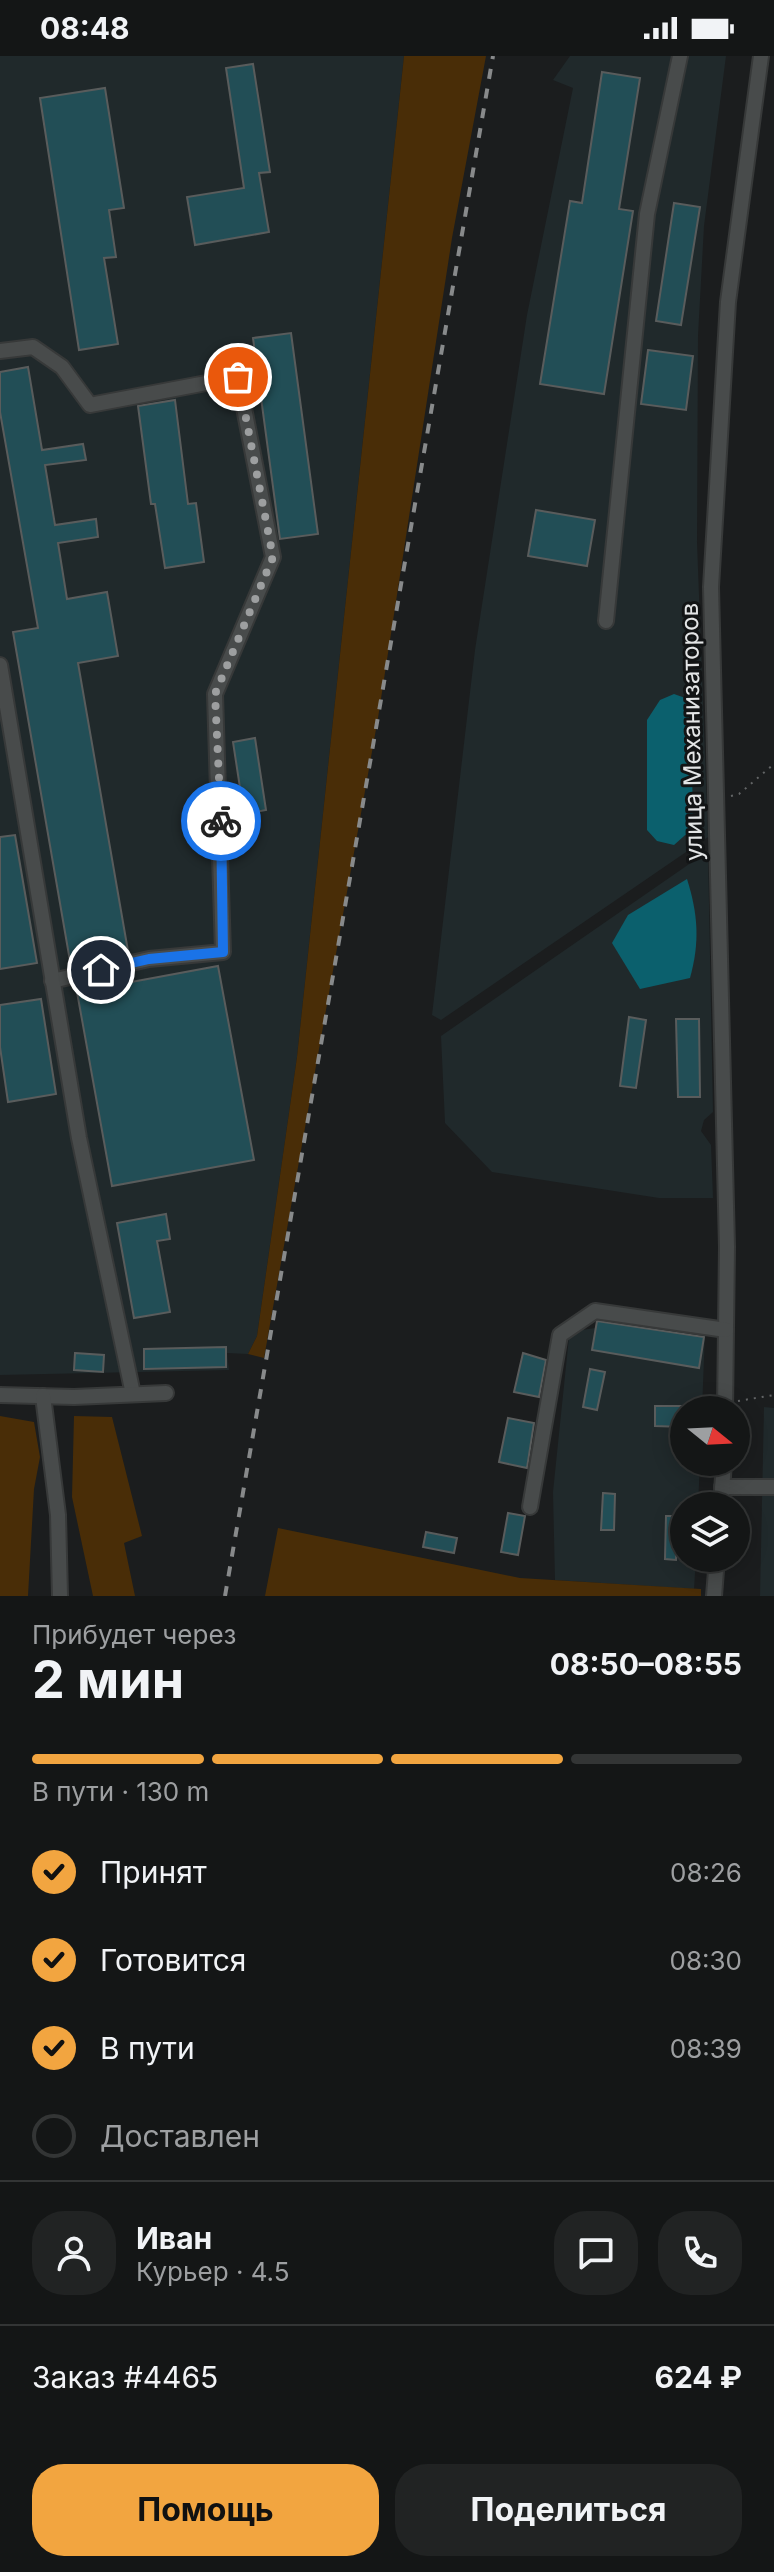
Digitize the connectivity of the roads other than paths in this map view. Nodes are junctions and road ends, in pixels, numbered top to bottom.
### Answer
1 (680, 56) edge
2 (761, 56) edge
3 (0, 351) edge
4 (606, 621) dead end
5 (0, 665) edge
6 (52, 981) junction
7 (726, 1330) junction
8 (166, 1393) dead end
9 (133, 1394) junction
10 (0, 1395) edge
11 (43, 1396) junction
12 (725, 1396) edge
13 (723, 1476) edge
14 (722, 1487) junction
15 (774, 1487) edge
16 (722, 1492) edge
17 (530, 1507) dead end
18 (716, 1572) edge
19 (60, 1596) edge
20 (714, 1596) edge

1 - 4 street
2 - 7 street, улица Механизаторов
3 - 6 street
5 - 6 street
6 - 9 street
7 - 12 street, улица Механизаторов
7 - 17 street
8 - 9 street
9 - 11 street
10 - 11 street
11 - 19 street
13 - 14 street
14 - 15 street
14 - 16 street
18 - 20 street

